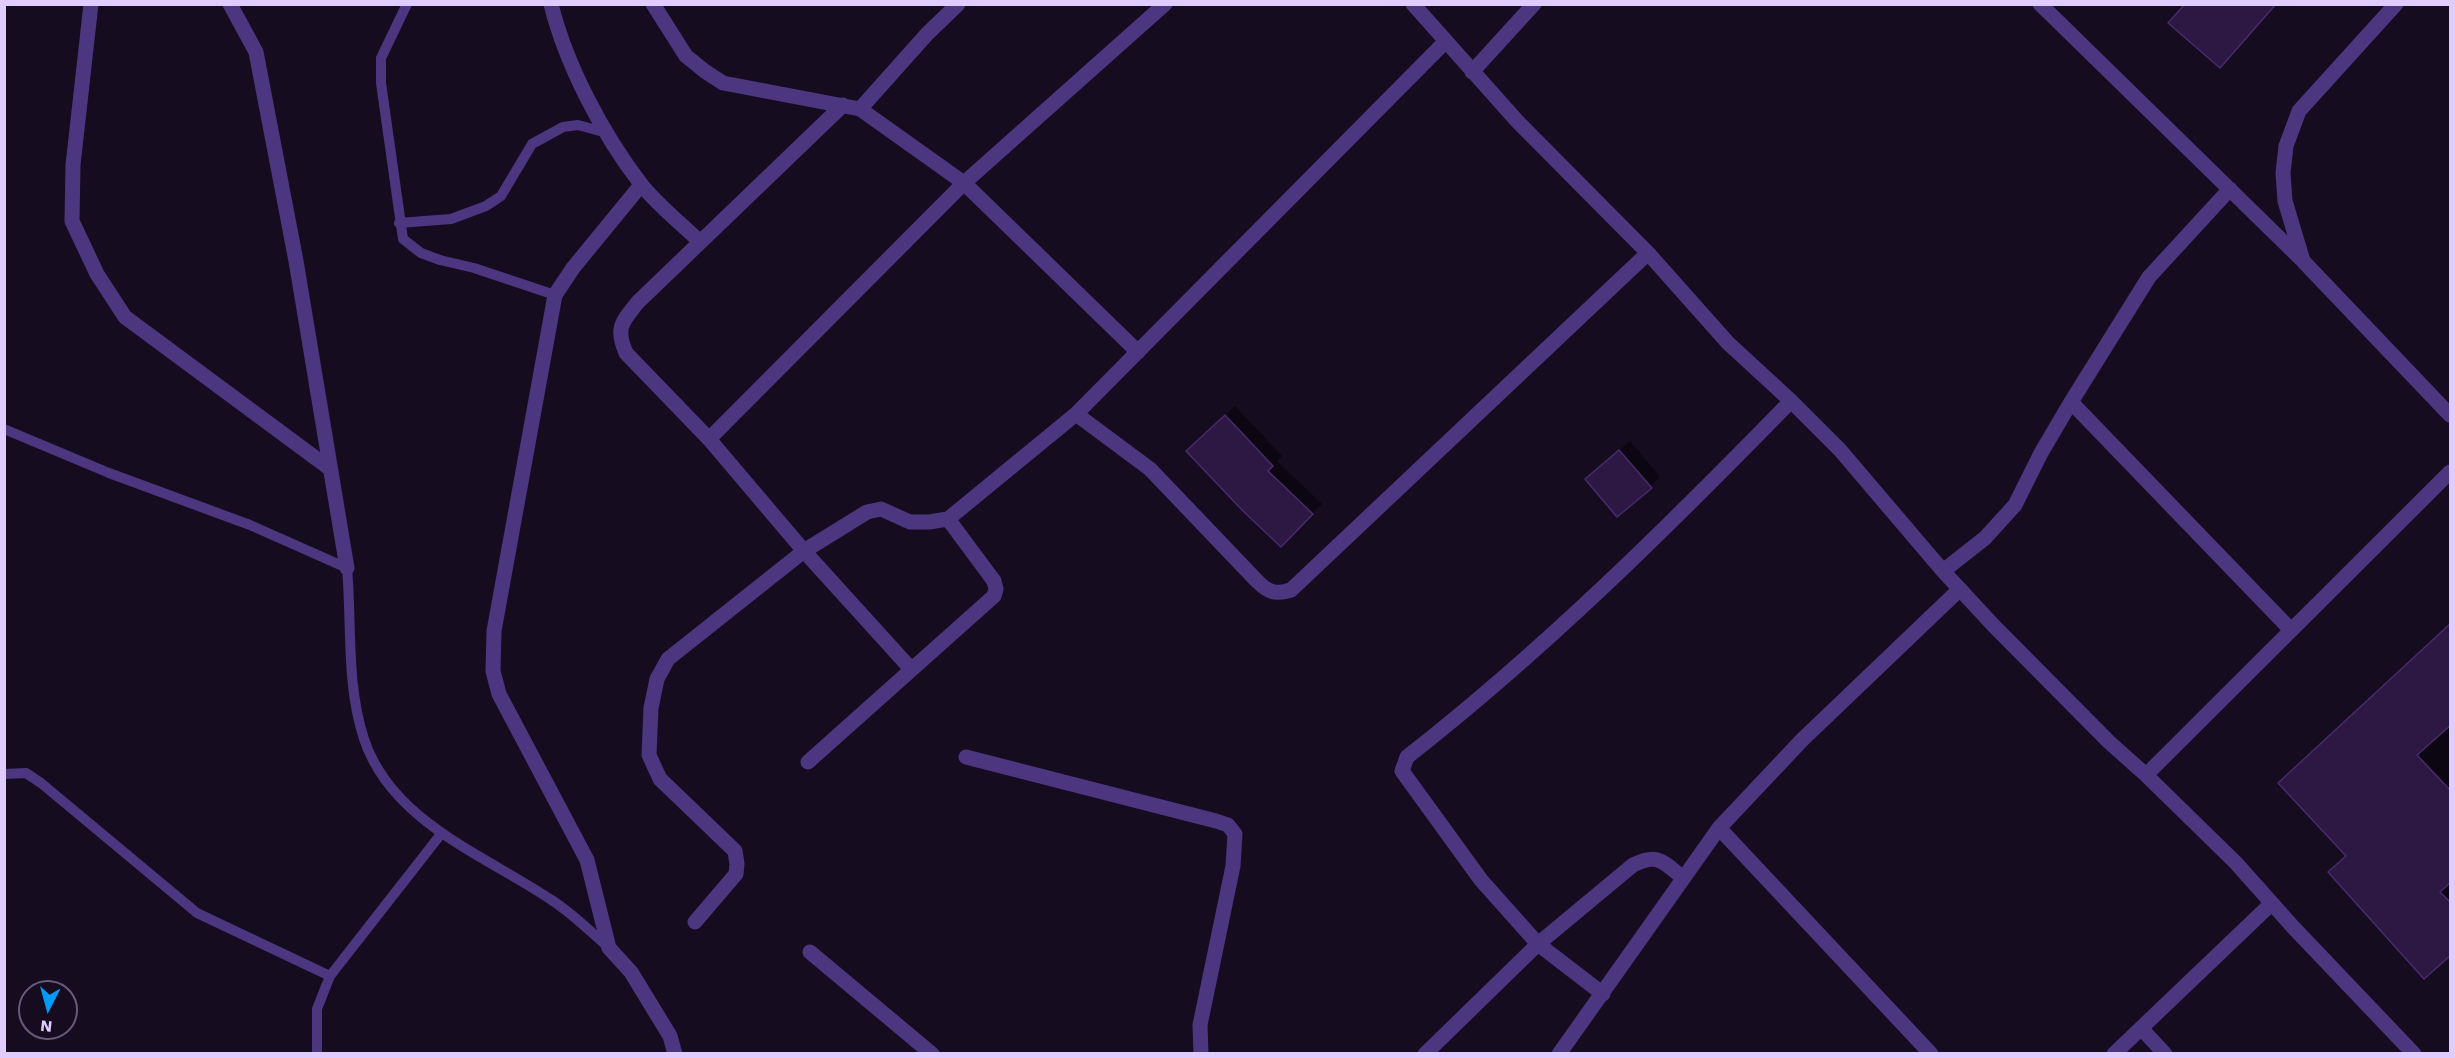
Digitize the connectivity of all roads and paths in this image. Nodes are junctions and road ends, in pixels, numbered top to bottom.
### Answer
1 (91, 4) edge
2 (230, 4) edge
3 (407, 4) edge
4 (551, 4) edge
5 (653, 4) edge
6 (958, 4) edge
7 (1165, 4) edge
8 (1413, 4) edge
9 (1534, 4) edge
10 (2040, 4) edge
11 (2396, 4) edge
12 (1445, 42) junction
13 (1472, 72) junction
14 (843, 105) junction
15 (860, 109) junction
16 (607, 133) junction
17 (964, 183) junction
18 (641, 184) junction
19 (2230, 189) junction
20 (399, 223) junction
21 (700, 242) junction
22 (1648, 253) junction
23 (2303, 261) junction
24 (555, 295) junction
25 (1138, 352) junction
26 (1791, 401) junction
27 (2071, 402) junction
28 (1076, 414) junction
29 (2451, 416) edge
30 (4, 429) edge
31 (709, 439) junction
32 (329, 468) junction
33 (2451, 472) edge
34 (948, 519) junction
35 (804, 551) junction
36 (347, 568) junction
37 (1943, 571) junction
38 (1960, 589) junction
39 (2291, 630) junction
40 (911, 669) junction
41 (966, 757) dead end
42 (808, 762) dead end
43 (4, 774) edge
44 (2146, 775) junction
45 (1719, 828) junction
46 (441, 834) junction
47 (1682, 877) junction
48 (2271, 904) junction
49 (695, 922) dead end
50 (1538, 944) junction
51 (609, 948) junction
52 (810, 952) dead end
53 (330, 976) junction
54 (1603, 994) junction
55 (2141, 1028) junction
56 (317, 1053) edge
57 (675, 1053) edge
58 (932, 1053) edge
59 (1201, 1053) edge
60 (1425, 1053) edge
61 (1558, 1053) edge
62 (1931, 1053) edge
63 (2114, 1053) edge
64 (2164, 1053) edge
65 (2414, 1053) edge

1 - 32 street
2 - 32 street
3 - 20 lane
4 - 16 street
5 - 14 street
6 - 15 street
7 - 17 street
8 - 12 street
9 - 13 street
10 - 19 street
11 - 23 street
12 - 13 street
12 - 25 street
13 - 22 street
14 - 15 street
14 - 21 street
15 - 17 street
16 - 18 street
16 - 20 lane
17 - 25 street
17 - 31 street
18 - 21 street
18 - 24 street
19 - 23 street
19 - 27 street
20 - 24 lane
21 - 31 street
22 - 26 street
22 - 28 street
23 - 29 street
24 - 51 street
25 - 28 street
26 - 37 street
26 - 50 street
27 - 37 street
27 - 39 street
28 - 34 street
30 - 36 lane
31 - 35 street
32 - 36 street
33 - 39 street
34 - 35 street
34 - 40 street
35 - 40 street
35 - 49 street
36 - 46 lane
37 - 38 street
38 - 44 street
38 - 45 street
39 - 44 street
40 - 42 street
41 - 59 street
43 - 53 lane
44 - 48 street
45 - 47 street
45 - 62 street
46 - 51 lane
46 - 53 lane
47 - 50 street
47 - 54 street
48 - 55 street
48 - 65 street
50 - 54 street
50 - 60 street
51 - 57 street
52 - 58 street
53 - 56 lane
54 - 61 street
55 - 63 street
55 - 64 street

